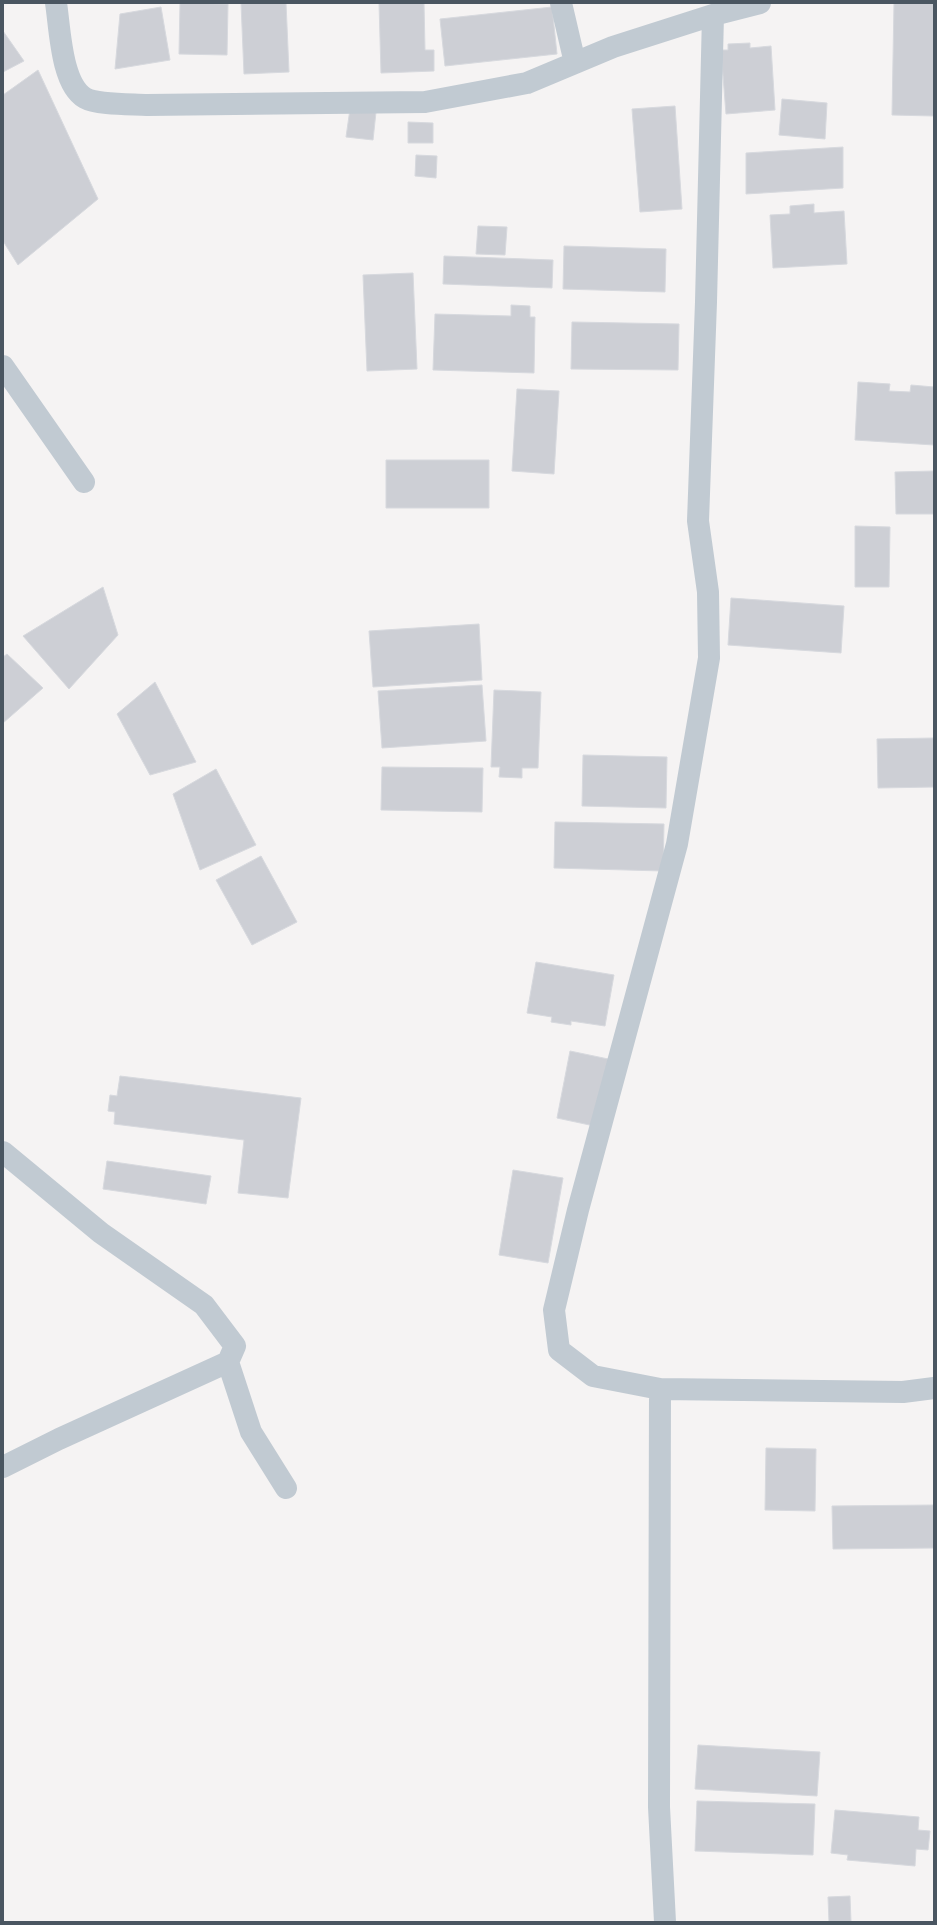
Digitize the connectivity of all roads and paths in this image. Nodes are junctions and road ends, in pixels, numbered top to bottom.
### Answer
1 (56, 3) edge
2 (561, 3) edge
3 (760, 3) edge
4 (713, 15) junction
5 (575, 63) junction
6 (3, 366) edge
7 (84, 482) dead end
8 (3, 1152) edge
9 (228, 1362) junction
10 (934, 1388) edge
11 (660, 1389) junction
12 (3, 1467) edge
13 (286, 1488) dead end
14 (665, 1922) edge

1 - 5 street
2 - 5 street
3 - 4 street
4 - 5 street
4 - 11 street
6 - 7 street
8 - 9 street
9 - 12 street
9 - 13 street
10 - 11 street
11 - 14 street

